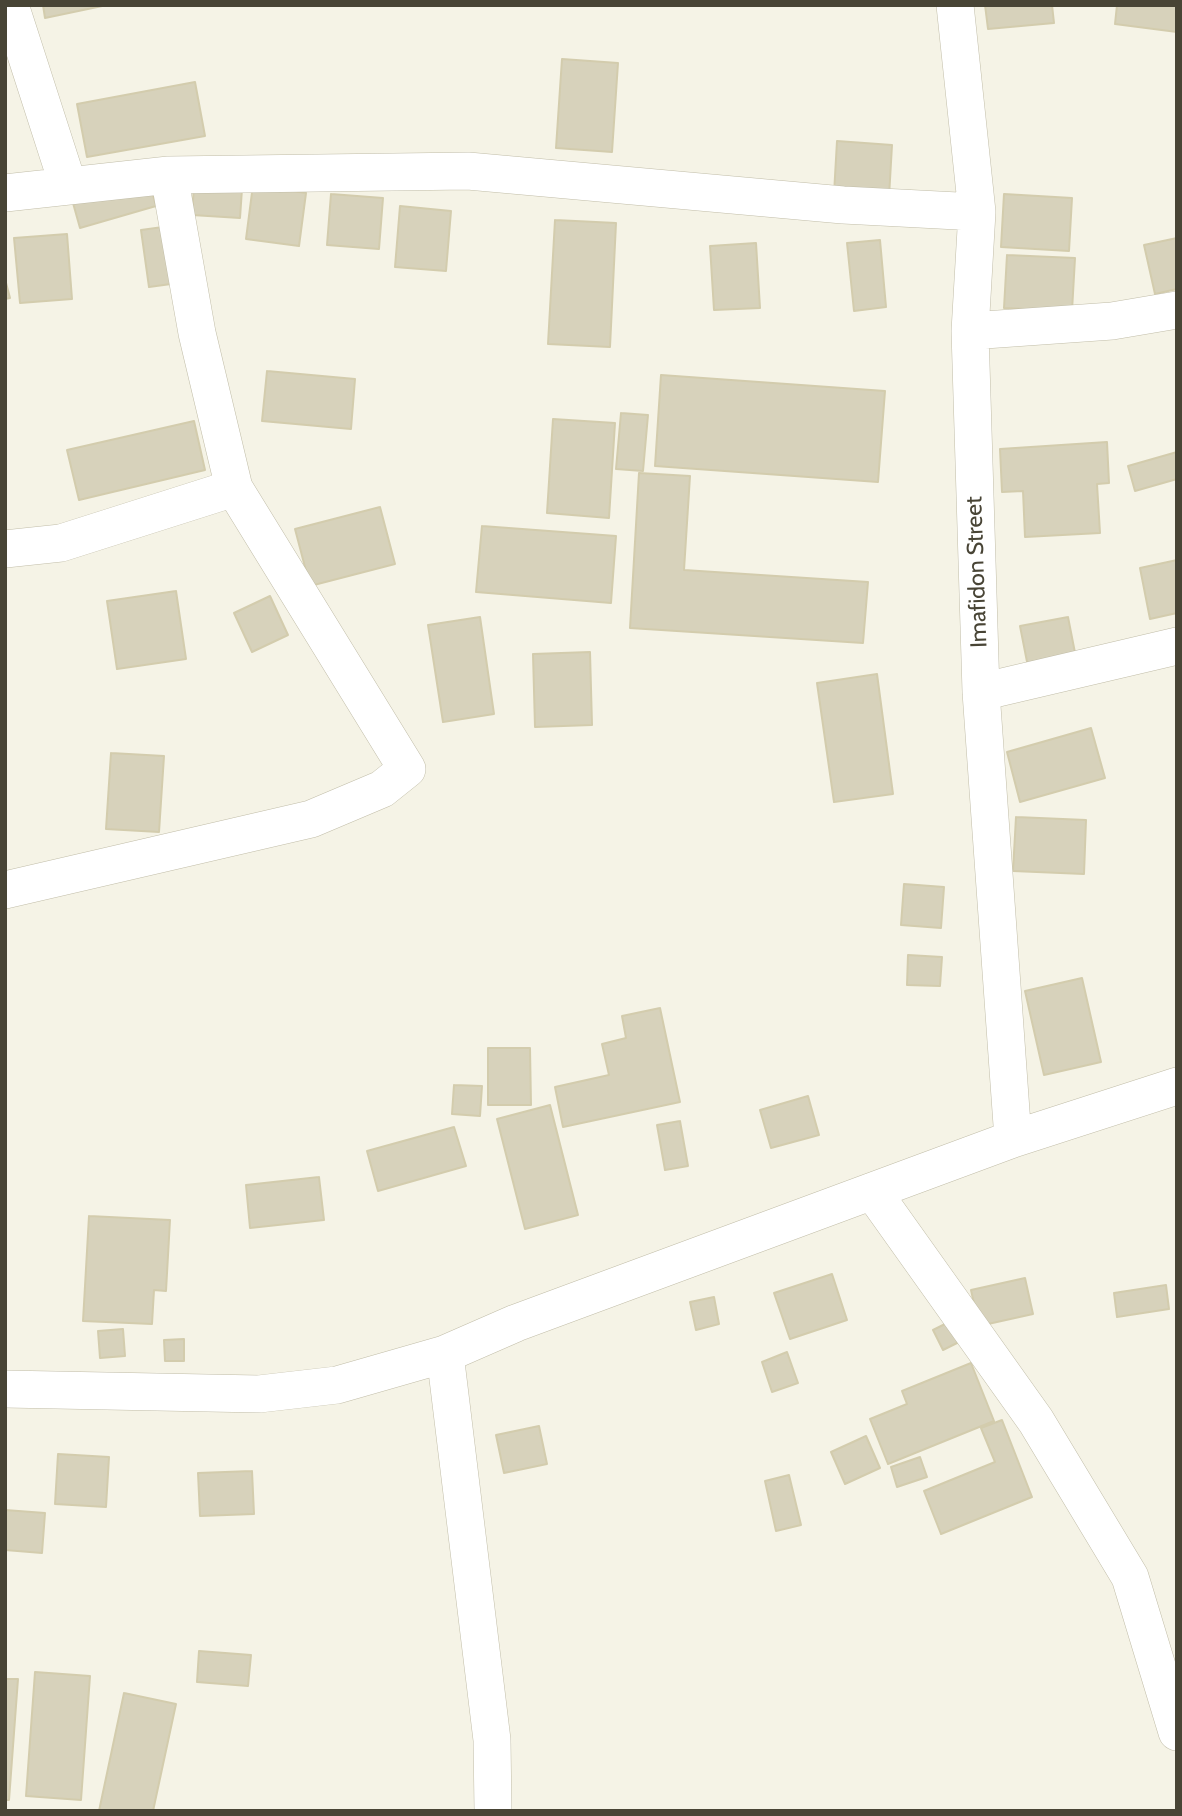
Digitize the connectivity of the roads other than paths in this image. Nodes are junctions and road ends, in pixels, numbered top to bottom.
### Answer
1 (10, 5) edge
2 (955, 5) edge
3 (169, 174) junction
4 (68, 185) junction
5 (5, 193) edge
6 (977, 212) junction
7 (1177, 310) edge
8 (970, 331) junction
9 (234, 488) junction
10 (5, 549) edge
11 (1177, 646) edge
12 (981, 692) junction
13 (5, 890) edge
14 (1177, 1086) edge
15 (1013, 1139) junction
16 (873, 1192) junction
17 (445, 1354) junction
18 (5, 1389) edge
19 (1177, 1732) edge
20 (494, 1811) edge

1 - 4 street
2 - 6 street, Imafidon Street
3 - 4 street
3 - 6 street
3 - 9 street
4 - 5 street
6 - 8 street, Imafidon Street
7 - 8 street
8 - 12 street, Imafidon Street
9 - 10 street
9 - 13 street
11 - 12 street
12 - 15 street, Imafidon Street
14 - 15 street
15 - 16 street
16 - 17 street
16 - 19 street
17 - 18 street
17 - 20 street

